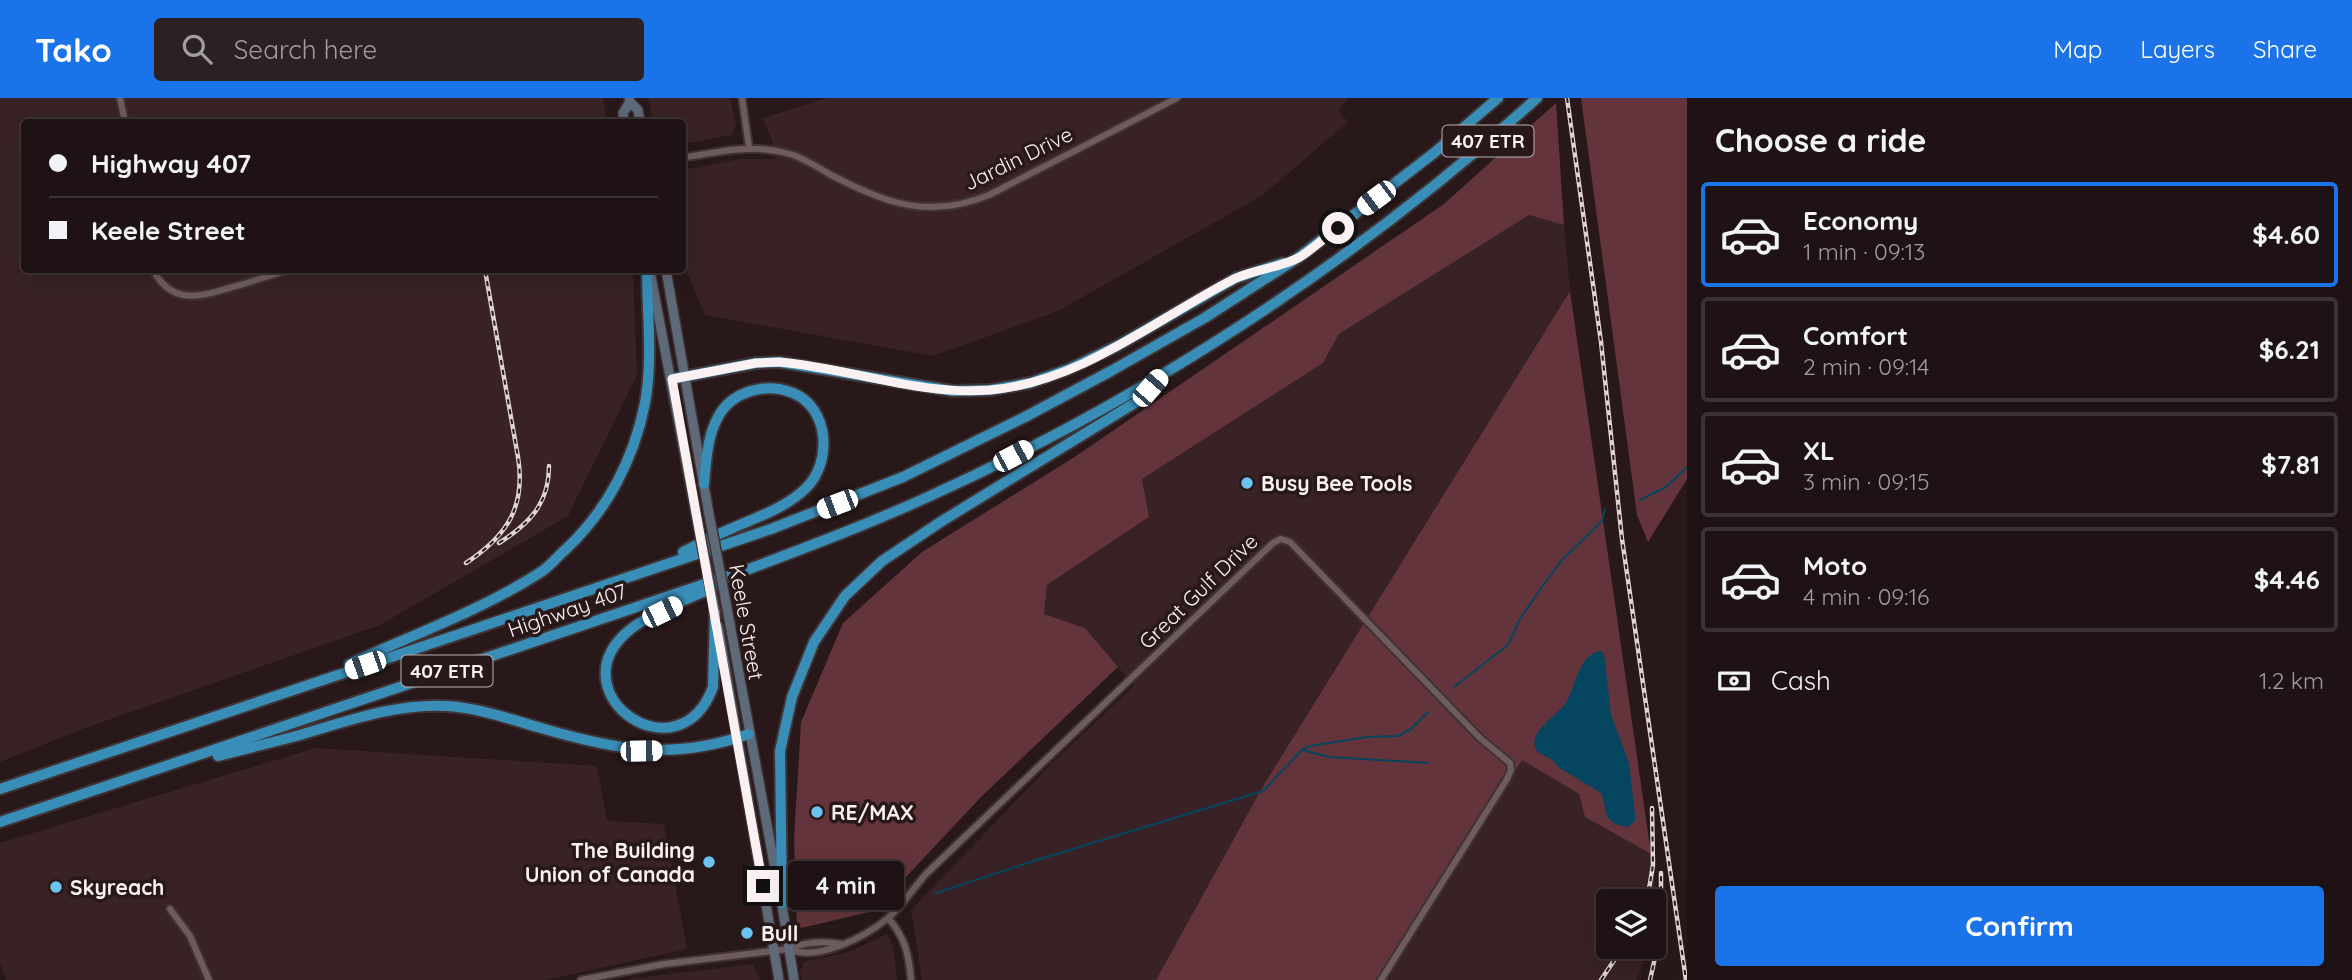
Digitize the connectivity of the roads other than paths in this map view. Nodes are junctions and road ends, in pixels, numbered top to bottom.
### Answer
1 (120, 98) edge
2 (742, 98) edge
3 (1177, 98) edge
4 (1498, 98) edge
5 (1537, 98) edge
6 (629, 100) edge
7 (124, 119) edge
8 (624, 119) edge
9 (640, 119) edge
10 (749, 147) junction
11 (686, 157) edge
12 (1299, 257) junction
13 (156, 273) edge
14 (279, 273) edge
15 (649, 273) edge
16 (650, 273) edge
17 (667, 273) edge
18 (1161, 375) junction
19 (685, 376) junction
20 (672, 379) junction
21 (704, 484) junction
22 (749, 569) junction
23 (649, 570) junction
24 (715, 611) junction
25 (288, 691) junction
26 (749, 734) junction
27 (738, 738) junction
28 (144, 774) junction
29 (0, 789) edge
30 (0, 822) edge
31 (782, 902) junction
32 (170, 909) dead end
33 (888, 918) junction
34 (789, 949) junction
35 (774, 951) junction
36 (209, 980) edge
37 (581, 980) edge
38 (779, 980) edge
39 (794, 980) edge
40 (911, 980) edge
41 (1381, 980) edge

1 - 7 street
2 - 10 street
3 - 10 street, Jardin Drive
4 - 12 highway, Highway 407 / 407 ETR
5 - 18 highway, Highway 407 / 407 ETR
6 - 8 main road
6 - 9 main road
10 - 11 street, Jardin Drive
12 - 19 highway
12 - 23 highway, Highway 407 / 407 ETR
13 - 14 street
15 - 25 highway
16 - 20 main road, Keele Street
17 - 19 main road, Keele Street
18 - 22 highway, Highway 407 / 407 ETR
18 - 31 highway
19 - 20 highway
19 - 21 main road, Keele Street
20 - 24 main road, Keele Street, bridge
21 - 23 highway
21 - 26 main road, Keele Street, bridge
22 - 24 highway
22 - 28 highway, Highway 407 / 407 ETR
23 - 25 highway, Highway 407 / 407 ETR
24 - 27 main road, Keele Street
25 - 29 highway, Highway 407 / 407 ETR
26 - 27 highway
26 - 31 main road, Keele Street
27 - 28 highway
27 - 35 main road, Keele Street
28 - 30 highway, Highway 407 / 407 ETR
31 - 34 main road, Keele Street
32 - 36 street
33 - 34 street, Great Gulf Drive
33 - 40 street
33 - 41 street, Great Gulf Drive
34 - 35 street, Great Gulf Drive
34 - 39 main road, Keele Street
35 - 37 street, Great Gulf Drive
35 - 38 main road, Keele Street

